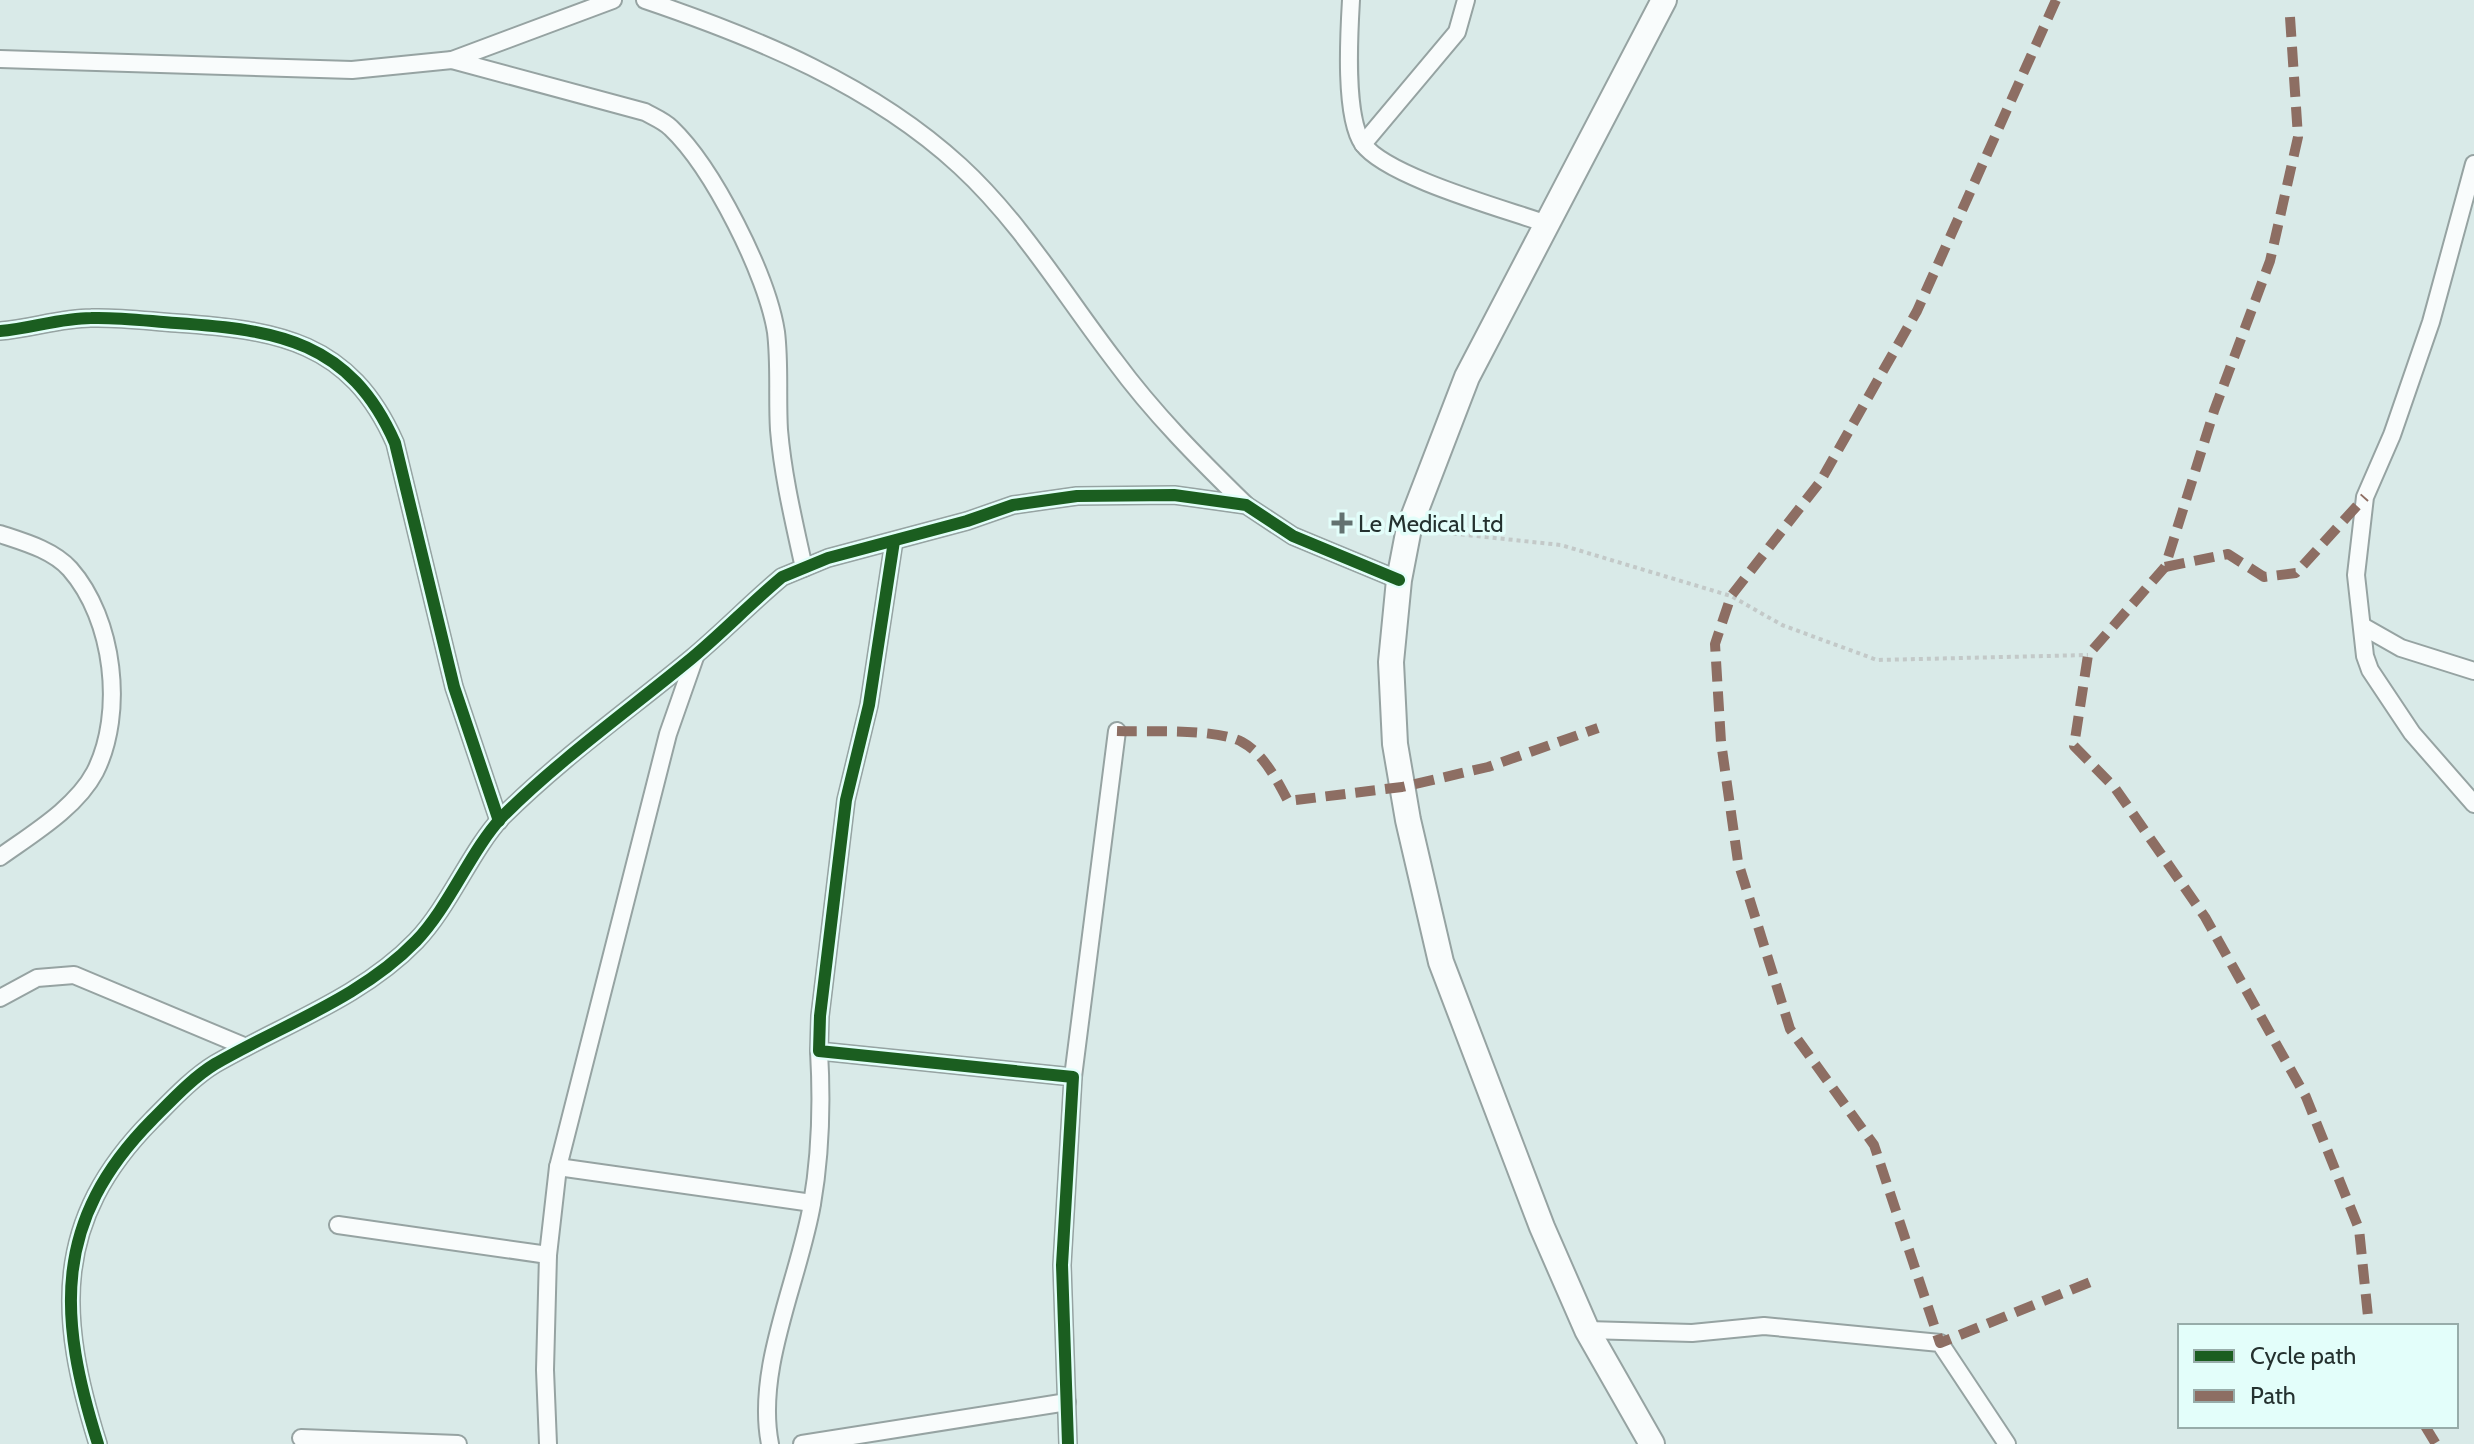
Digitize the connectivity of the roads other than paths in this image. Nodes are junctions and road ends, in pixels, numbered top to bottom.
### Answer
1 (613, 0) edge
2 (645, 0) edge
3 (1351, 0) edge
4 (1466, 0) edge
5 (1664, 0) edge
6 (0, 59) edge
7 (452, 60) junction
8 (1363, 144) junction
9 (2474, 164) edge
10 (1547, 224) junction
11 (0, 331) edge
12 (1246, 505) junction
13 (0, 534) edge
14 (894, 541) junction
15 (804, 568) junction
16 (1399, 580) junction
17 (2364, 627) junction
18 (695, 655) junction
19 (2474, 671) edge
20 (1117, 731) dead end
21 (2474, 804) edge
22 (499, 821) junction
23 (0, 857) edge
24 (0, 998) edge
25 (246, 1047) junction
26 (819, 1051) junction
27 (1073, 1077) junction
28 (558, 1167) junction
29 (812, 1203) junction
30 (338, 1225) dead end
31 (548, 1255) junction
32 (1587, 1330) junction
33 (1067, 1402) junction
34 (301, 1438) dead end
35 (98, 1444) edge
36 (458, 1444) edge
37 (548, 1444) edge
38 (770, 1444) edge
39 (802, 1444) edge
40 (1068, 1444) edge
41 (1652, 1444) edge
42 (2007, 1444) edge

1 - 7 street
2 - 12 street
3 - 8 street
4 - 8 street
5 - 10 main road
6 - 7 street
7 - 15 street
8 - 10 street
9 - 17 street
10 - 16 main road
11 - 22 street
12 - 14 street
12 - 16 street
13 - 23 street
14 - 15 street
14 - 26 street
15 - 18 street
16 - 32 main road
17 - 19 street
17 - 21 street
18 - 22 street
18 - 28 street
20 - 27 street
22 - 25 street
24 - 25 street
25 - 35 street
26 - 27 street
26 - 29 street
27 - 33 street
28 - 29 street
28 - 31 street
29 - 38 street
30 - 31 street
31 - 37 street
32 - 41 main road
32 - 42 street
33 - 39 street
33 - 40 street
34 - 36 street

